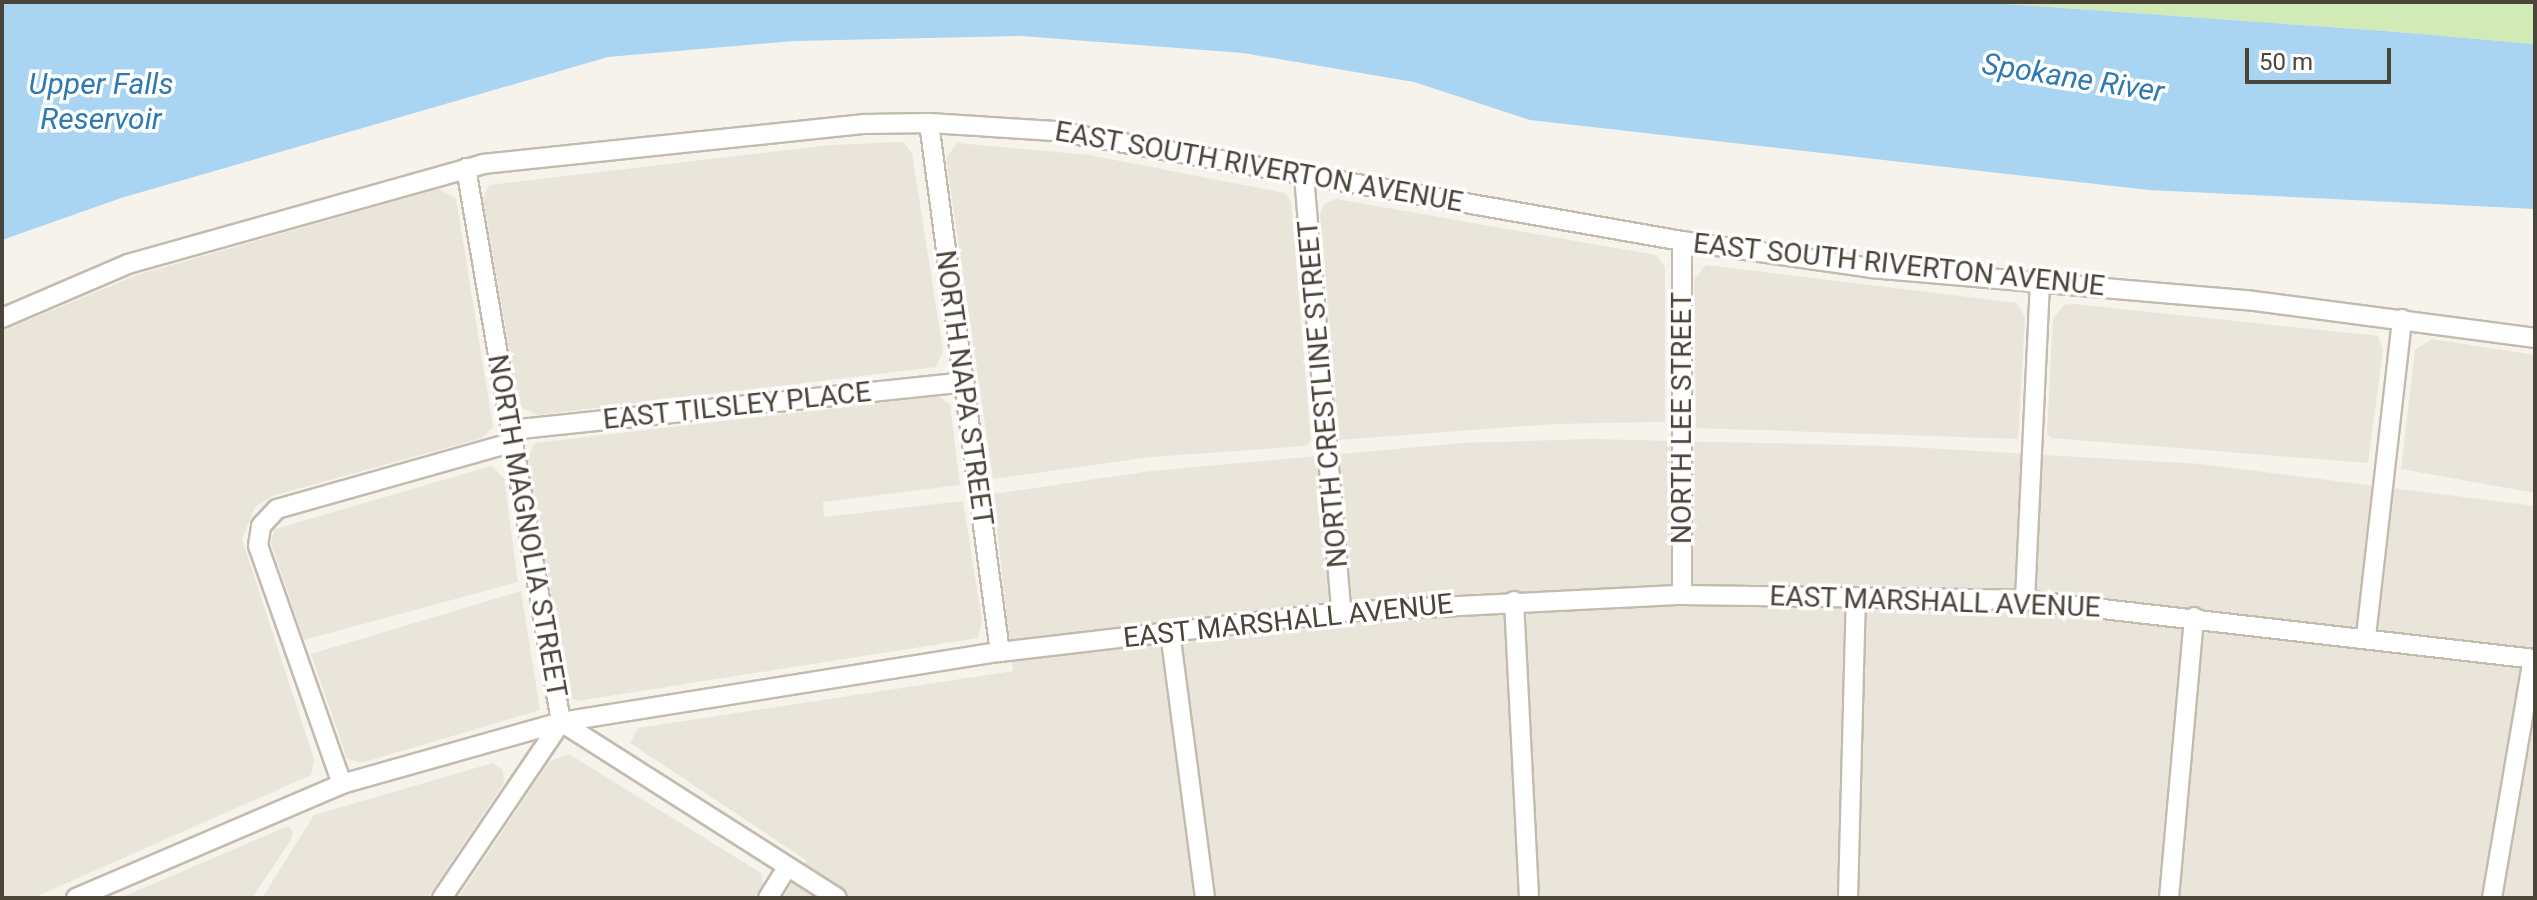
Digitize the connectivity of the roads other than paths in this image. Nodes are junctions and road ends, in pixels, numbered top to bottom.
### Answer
1 (929, 123) junction
2 (466, 168) junction
3 (1304, 176) junction
4 (1682, 241) junction
5 (2040, 283) junction
6 (2, 318) edge
7 (2402, 319) junction
8 (2535, 338) edge
9 (964, 382) junction
10 (512, 436) junction
11 (1682, 595) junction
12 (1856, 597) junction
13 (2025, 600) junction
14 (1514, 601) junction
15 (1341, 612) junction
16 (2194, 617) junction
17 (1170, 632) junction
18 (2366, 636) junction
19 (1000, 652) junction
20 (2534, 659) edge
21 (561, 722) junction
22 (342, 784) junction
23 (787, 867) junction
24 (76, 898) edge
25 (442, 898) edge
26 (768, 898) edge
27 (837, 898) edge
28 (1205, 898) edge
29 (1529, 898) edge
30 (1848, 898) edge
31 (2169, 898) edge
32 (2492, 898) edge

1 - 2 street, EAST SOUTH RIVERTON AVENUE
1 - 3 street, EAST SOUTH RIVERTON AVENUE
1 - 9 street, NORTH NAPA STREET
2 - 6 street, EAST SOUTH RIVERTON AVENUE
2 - 10 street, NORTH MAGNOLIA STREET
3 - 4 street, EAST SOUTH RIVERTON AVENUE
3 - 15 street, NORTH CRESTLINE STREET
4 - 5 street, EAST SOUTH RIVERTON AVENUE
4 - 11 street, NORTH LEE STREET
5 - 7 street, EAST SOUTH RIVERTON AVENUE
5 - 13 street
7 - 8 street, EAST SOUTH RIVERTON AVENUE
7 - 18 street
9 - 10 street, EAST TILSLEY PLACE
9 - 19 street, NORTH NAPA STREET
10 - 21 street, NORTH MAGNOLIA STREET
10 - 22 street, EAST TILSLEY PLACE
11 - 12 street, EAST MARSHALL AVENUE
11 - 14 street, EAST MARSHALL AVENUE
12 - 13 street, EAST MARSHALL AVENUE
12 - 30 street
13 - 16 street, EAST MARSHALL AVENUE
14 - 15 street, EAST MARSHALL AVENUE
14 - 29 street
15 - 17 street, EAST MARSHALL AVENUE
16 - 18 street, EAST MARSHALL AVENUE
16 - 31 street
17 - 19 street, EAST MARSHALL AVENUE
17 - 28 street
18 - 20 street, EAST MARSHALL AVENUE
19 - 21 street, EAST MARSHALL AVENUE
20 - 32 street
21 - 22 street, EAST MARSHALL AVENUE
21 - 23 street
21 - 25 street, NORTH MAGNOLIA STREET
22 - 24 street, EAST MARSHALL AVENUE
23 - 26 street
23 - 27 street

